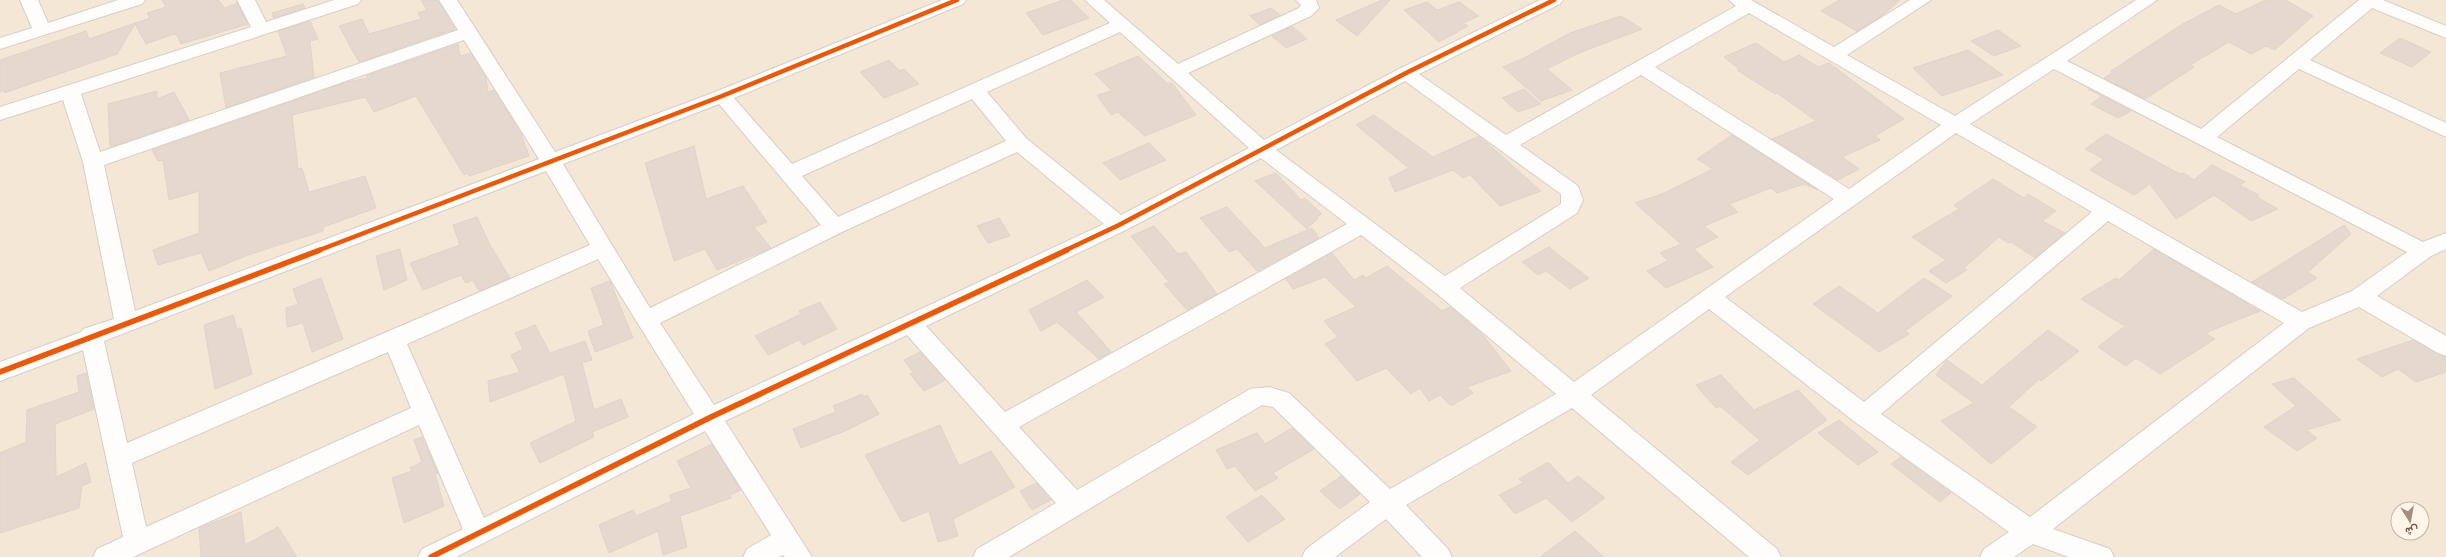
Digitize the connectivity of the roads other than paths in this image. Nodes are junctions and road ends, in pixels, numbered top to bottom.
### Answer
1 (29, 0) edge
2 (136, 0) edge
3 (246, 0) edge
4 (352, 0) edge
5 (448, 0) edge
6 (957, 0) edge
7 (1094, 0) edge
8 (1305, 0) edge
9 (1922, 0) edge
10 (2148, 0) edge
11 (2369, 0) edge
12 (1544, 2) edge
13 (1744, 3) edge
14 (1121, 25) junction
15 (261, 29) junction
16 (42, 30) junction
17 (469, 32) junction
18 (2446, 33) edge
19 (0, 44) edge
20 (1834, 55) junction
21 (2297, 61) junction
22 (2053, 62) junction
23 (1642, 67) junction
24 (1174, 72) junction
25 (1406, 73) junction
26 (70, 91) junction
27 (975, 91) junction
28 (722, 96) junction
29 (0, 114) edge
30 (1956, 124) junction
31 (2446, 131) edge
32 (2203, 138) junction
33 (1019, 143) junction
34 (1506, 144) junction
35 (1262, 149) junction
36 (93, 162) junction
37 (551, 162) junction
38 (788, 174) junction
39 (1849, 199) junction
40 (2106, 212) junction
41 (1119, 225) junction
42 (1362, 225) junction
43 (835, 227) junction
44 (2446, 240) edge
45 (602, 248) junction
46 (2423, 251) junction
47 (1444, 287) junction
48 (1709, 297) junction
49 (2360, 297) junction
50 (646, 320) junction
51 (126, 322) junction
52 (2301, 322) junction
53 (910, 323) junction
54 (91, 335) junction
55 (394, 340) junction
56 (2446, 347) edge
57 (0, 372) edge
58 (1574, 395) junction
59 (425, 412) junction
60 (1864, 415) junction
61 (711, 417) junction
62 (1002, 425) junction
63 (118, 458) junction
64 (1388, 503) junction
65 (1074, 505) junction
66 (2030, 532) junction
67 (478, 534) junction
68 (137, 543) junction
69 (793, 548) edge
70 (106, 557) edge
71 (431, 557) edge
72 (756, 557) edge
73 (986, 557) edge
74 (1315, 557) edge
75 (1439, 557) edge
76 (1768, 557) edge
77 (1993, 557) edge
78 (2101, 557) edge

1 - 16 street
2 - 16 street
3 - 15 street
4 - 15 street
5 - 17 street
6 - 28 street
7 - 14 street
8 - 24 street
9 - 20 street
10 - 22 street
11 - 18 street
11 - 21 street
12 - 25 street
13 - 20 street
13 - 23 street
14 - 24 street
14 - 27 street
15 - 26 street
16 - 19 street
17 - 36 street
17 - 37 street
20 - 30 street
21 - 31 street
21 - 32 street
22 - 30 street
22 - 32 street
23 - 34 street
23 - 39 street
24 - 35 street
25 - 34 street
25 - 35 street
26 - 29 street
26 - 36 street
27 - 33 street
27 - 38 street
28 - 37 street
28 - 38 street
30 - 39 street
30 - 40 street
32 - 46 street
33 - 41 street
33 - 43 street
34 - 47 street
35 - 41 street
35 - 42 street
36 - 51 street
37 - 45 street
37 - 51 street
38 - 43 street
39 - 48 street
40 - 52 street
40 - 60 street
41 - 53 street
42 - 47 street
42 - 62 street
43 - 50 street
44 - 46 street
45 - 50 street
45 - 55 street
46 - 49 street
47 - 58 street
48 - 58 street
48 - 60 street
49 - 52 street
49 - 56 street
50 - 61 street
51 - 54 street
52 - 66 street
53 - 61 street
53 - 62 street
54 - 57 street
54 - 63 street
55 - 59 street
55 - 63 street
58 - 64 street
58 - 76 street
59 - 67 street
59 - 68 street
60 - 66 street
61 - 67 street
61 - 69 street
62 - 65 street
63 - 68 street
64 - 65 street
64 - 74 street
64 - 75 street
65 - 73 street
66 - 77 street
66 - 78 street
67 - 71 street
68 - 70 street
69 - 72 street

